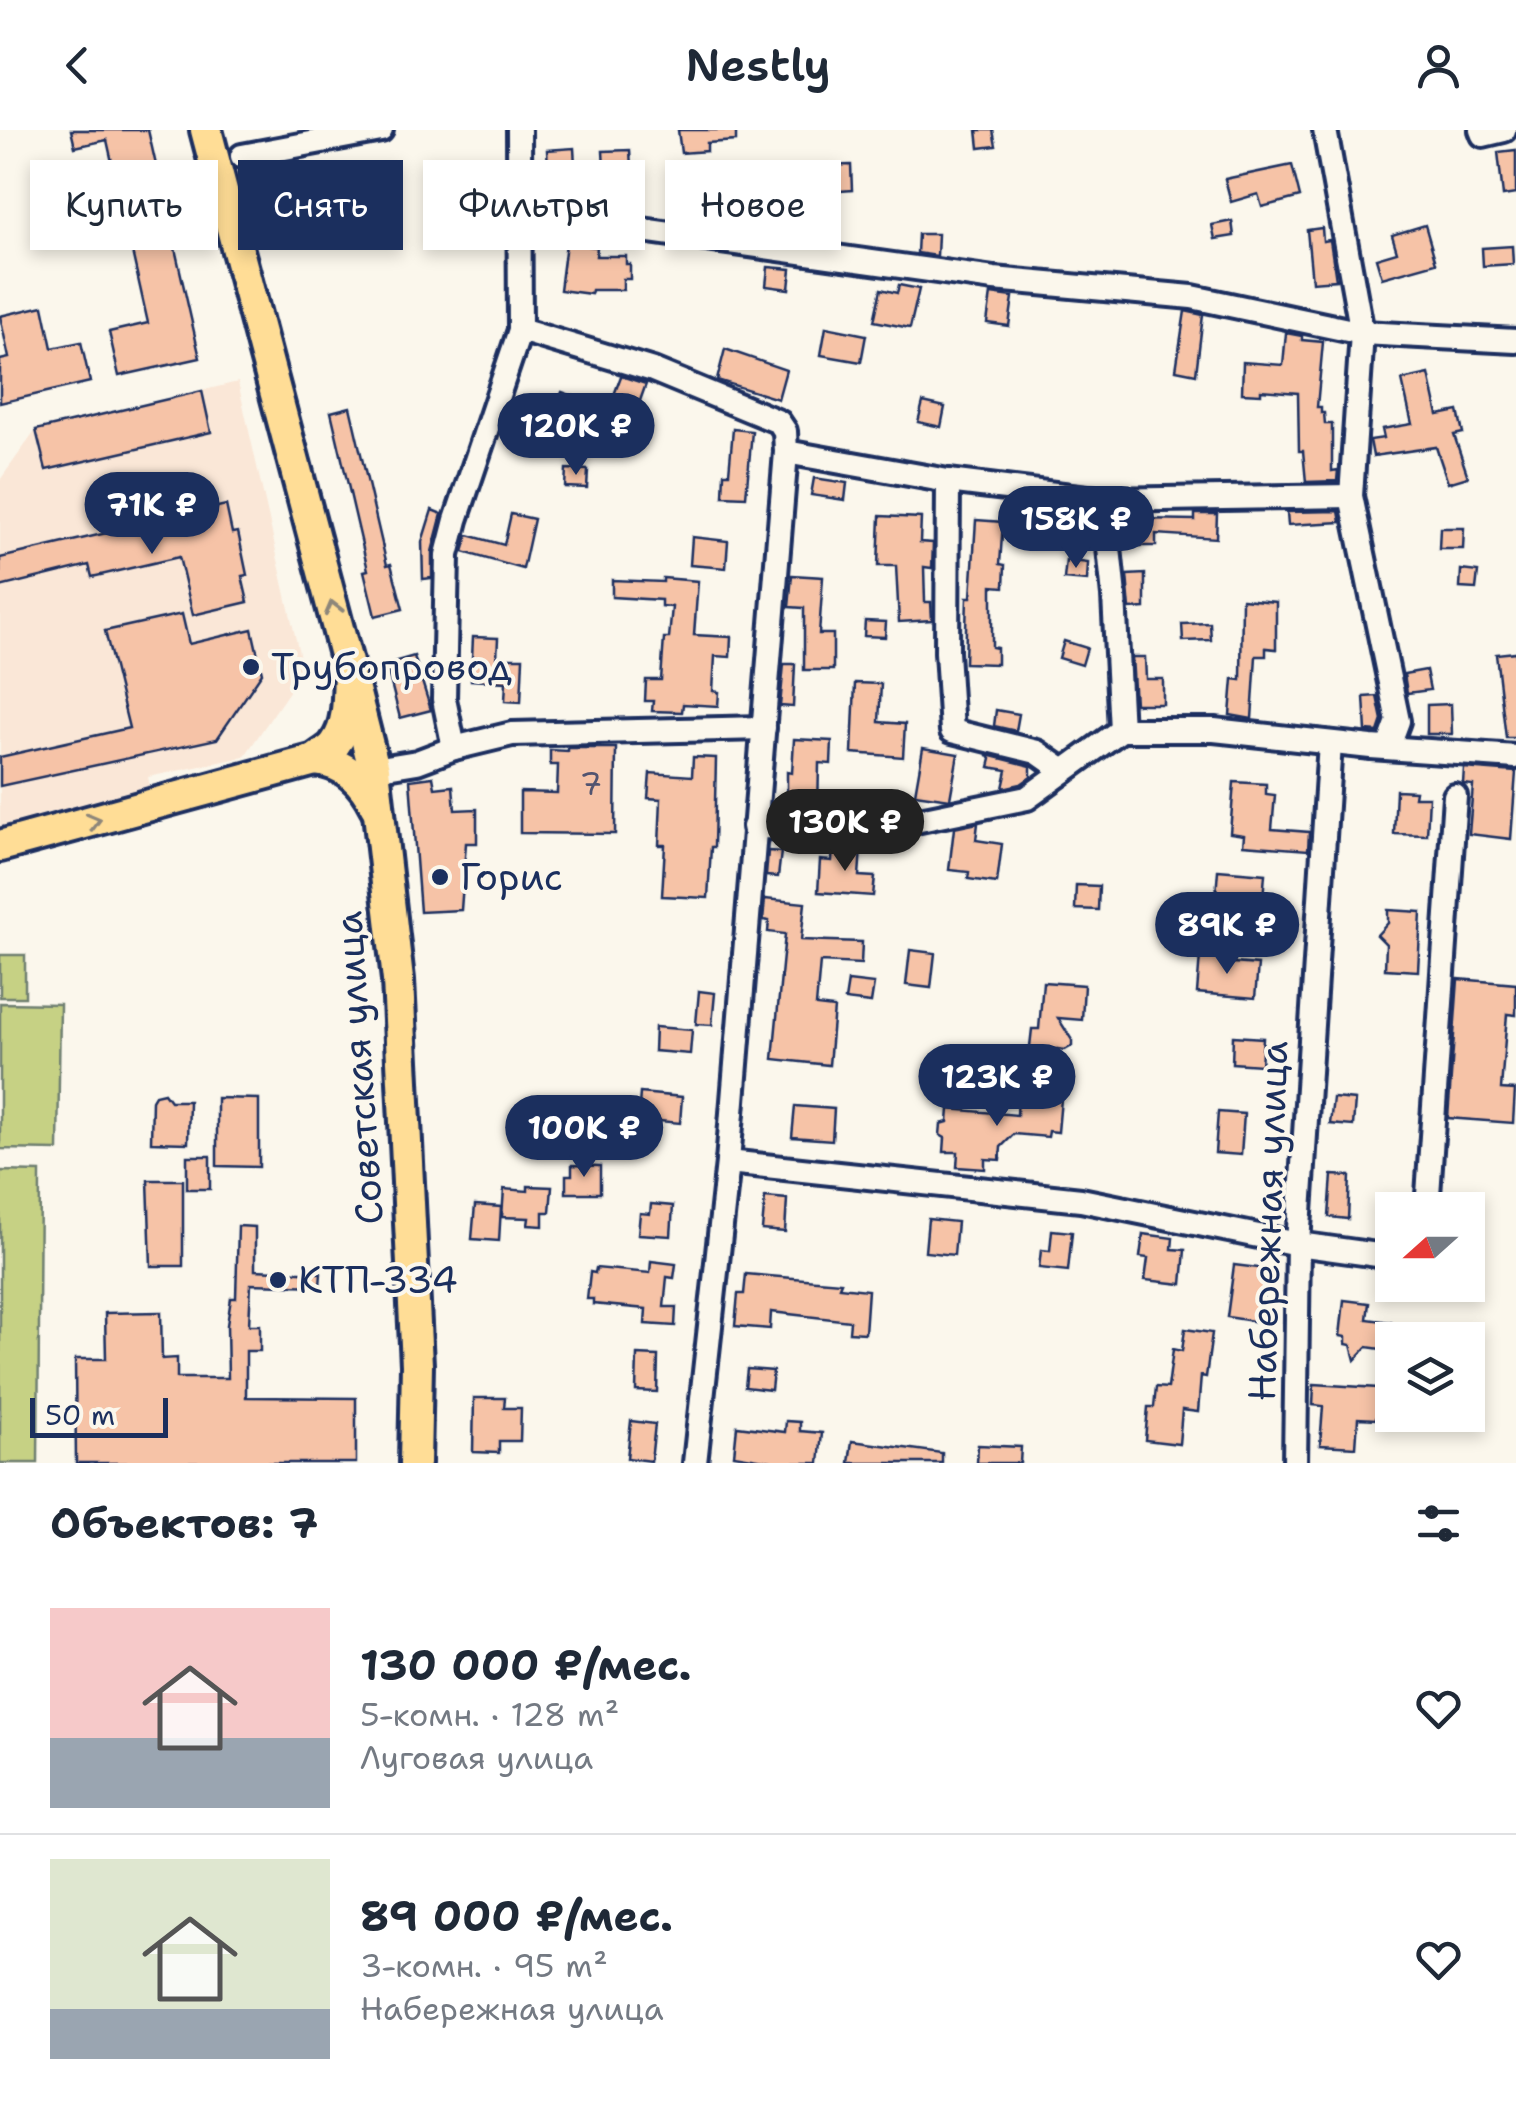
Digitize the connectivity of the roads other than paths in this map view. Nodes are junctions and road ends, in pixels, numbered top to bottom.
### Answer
1 (206, 130) edge
2 (222, 130) edge
3 (380, 130) edge
4 (520, 130) edge
5 (1326, 130) edge
6 (1481, 130) edge
7 (1504, 130) edge
8 (242, 156) dead end
9 (520, 160) edge
10 (645, 230) edge
11 (521, 250) edge
12 (246, 273) junction
13 (520, 330) junction
14 (1362, 332) junction
15 (1516, 342) edge
16 (786, 452) junction
17 (948, 481) junction
18 (1352, 496) junction
19 (1104, 500) junction
20 (349, 670) junction
21 (764, 728) junction
22 (1122, 730) junction
23 (1330, 743) junction
24 (454, 748) junction
25 (1388, 748) junction
26 (1516, 758) edge
27 (316, 760) junction
28 (374, 769) junction
29 (1064, 771) junction
30 (1454, 796) dead end
31 (379, 813) junction
32 (754, 827) junction
33 (0, 846) edge
34 (728, 1162) junction
35 (1429, 1192) edge
36 (1298, 1244) junction
37 (1375, 1255) edge
38 (415, 1463) edge
39 (695, 1463) edge
40 (1295, 1463) edge

1 - 12 main road
2 - 12 main road
3 - 8 street
4 - 9 street
5 - 14 street
6 - 7 street
10 - 14 street
11 - 13 street
20 -> 12 main road, Советская улица
13 - 16 street
13 - 24 street
14 - 15 street
14 - 18 street
16 - 17 street
16 - 21 street
17 - 19 street
17 - 29 street
18 - 19 street
18 - 25 street
19 - 22 street
20 - 27 main road
20 - 28 main road, Советская улица
21 - 24 street
21 - 32 street
22 - 23 street
22 - 29 street
23 - 25 street
23 - 36 street, Набережная улица
24 - 28 street
25 - 26 street
27 - 31 main road
33 -> 27 main road
28 - 31 main road, Советская улица
29 - 32 street
30 - 35 street
31 - 38 main road, Советская улица
32 - 34 street
34 - 36 street
34 - 39 street
36 - 37 street
36 - 40 street, Набережная улица

